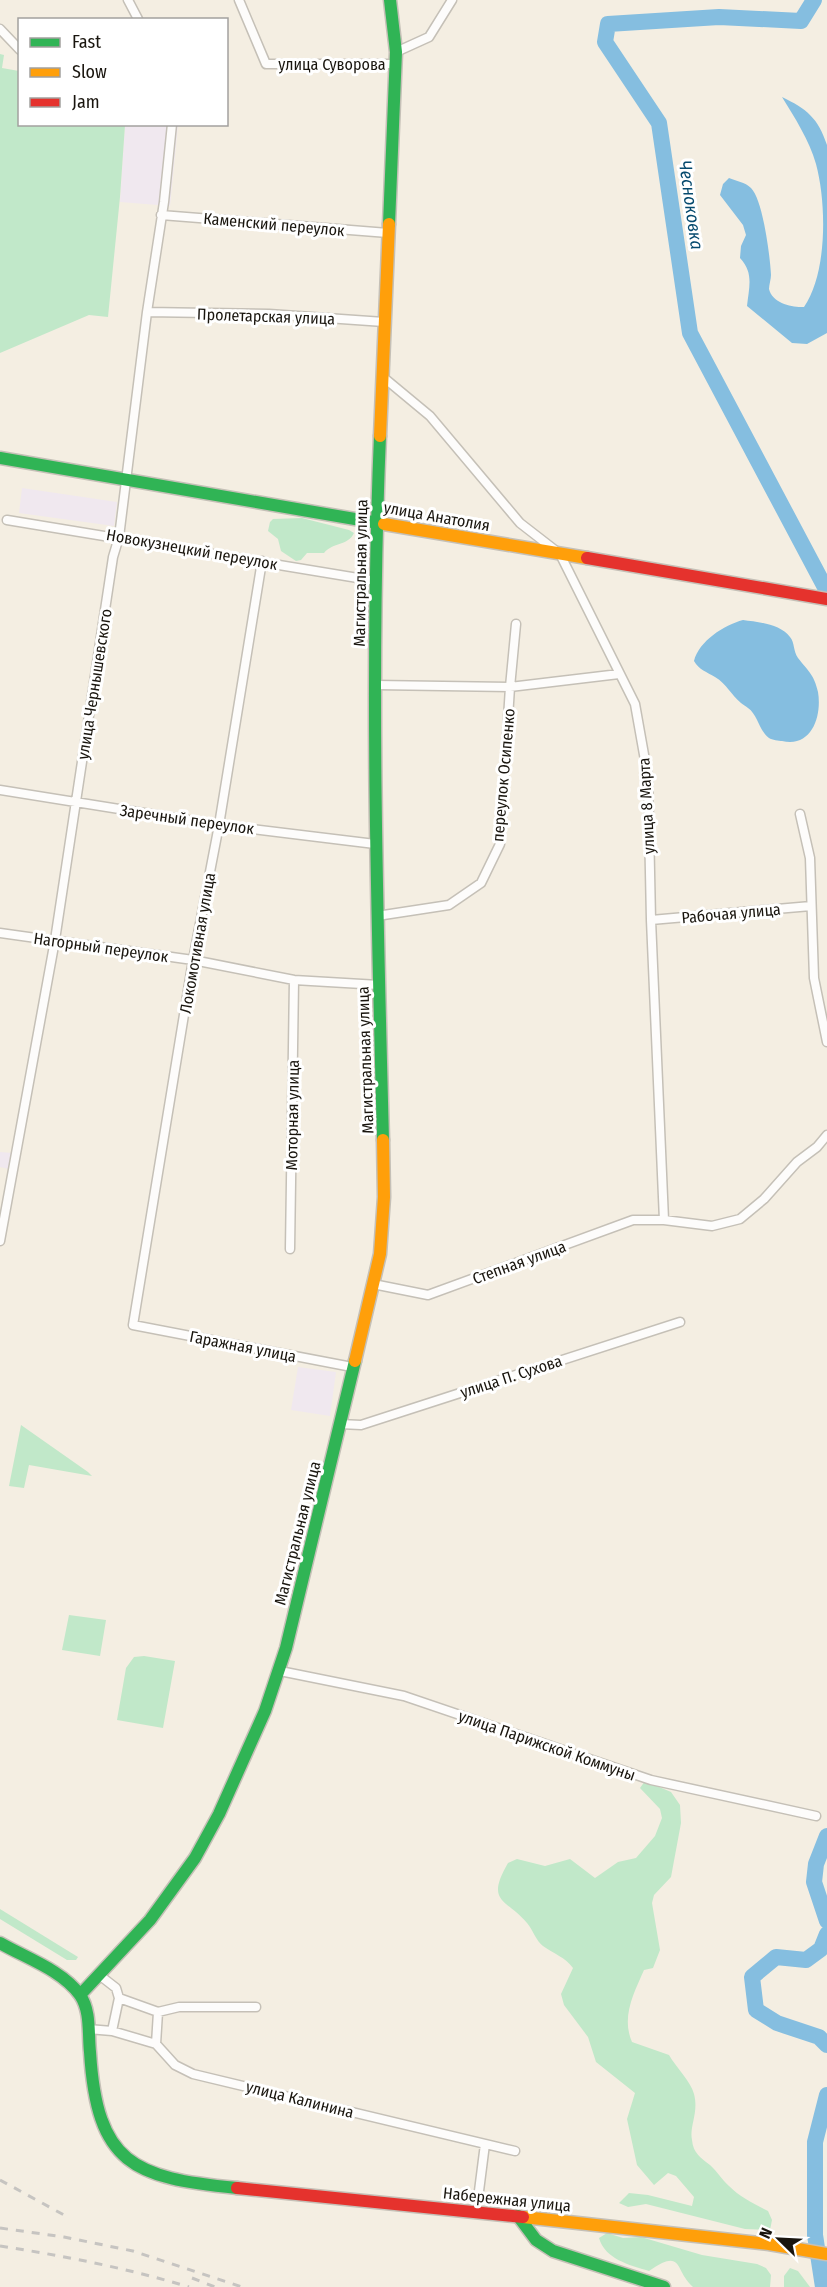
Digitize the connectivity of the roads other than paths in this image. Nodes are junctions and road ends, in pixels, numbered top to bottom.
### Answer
1 (128, 0) edge
2 (239, 0) edge
3 (390, 0) edge
4 (452, 0) edge
5 (137, 18) edge
6 (0, 30) edge
7 (18, 48) edge
8 (396, 58) junction
9 (172, 126) edge
10 (161, 215) junction
11 (388, 233) junction
12 (147, 312) junction
13 (384, 322) junction
14 (383, 376) junction
15 (0, 458) edge
16 (125, 479) junction
17 (7, 520) dead end
18 (376, 522) junction
19 (119, 537) junction
20 (560, 554) junction
21 (261, 561) junction
22 (376, 582) junction
23 (827, 599) edge
24 (516, 624) dead end
25 (619, 674) junction
26 (376, 685) junction
27 (510, 687) junction
28 (0, 790) edge
29 (75, 802) junction
30 (800, 814) dead end
31 (219, 825) junction
32 (375, 844) junction
33 (811, 906) junction
34 (377, 916) junction
35 (651, 920) junction
36 (0, 933) edge
37 (55, 940) junction
38 (193, 960) junction
39 (294, 980) junction
40 (379, 985) junction
41 (827, 1042) edge
42 (827, 1135) edge
43 (664, 1220) junction
44 (0, 1241) edge
45 (290, 1249) dead end
46 (373, 1284) junction
47 (680, 1322) dead end
48 (133, 1325) joint
49 (352, 1367) junction
50 (340, 1424) junction
51 (280, 1671) junction
52 (816, 1816) dead end
53 (0, 1943) edge
54 (98, 1974) junction
55 (80, 1995) junction
56 (119, 1998) junction
57 (256, 2007) dead end
58 (158, 2012) junction
59 (88, 2029) junction
60 (112, 2031) junction
61 (156, 2044) junction
62 (485, 2144) junction
63 (515, 2151) dead end
64 (479, 2191) dead end
65 (518, 2216) junction
66 (827, 2254) edge
67 (664, 2287) edge

1 - 5 street
2 - 8 street, улица Суворова
3 - 8 street, Магистральная улица
4 - 8 street
6 - 7 street
8 - 11 street, Магистральная улица
9 - 10 street, улица Чернышевского
10 - 11 street, Каменский переулок
10 - 12 street, улица Чернышевского
11 - 13 street, Магистральная улица
12 - 13 street, Пролетарская улица
12 - 16 street, улица Чернышевского
13 - 14 street, Магистральная улица
14 - 18 street, Магистральная улица
14 - 20 street, улица 8 Марта
15 - 16 street, улица Анатолия
16 - 18 street, улица Анатолия
16 - 19 street, улица Чернышевского
17 - 19 street, Новокузнецкий переулок
18 - 20 street, улица Анатолия
18 - 22 street, Магистральная улица
19 - 21 street, Новокузнецкий переулок
19 - 29 street, улица Чернышевского
20 - 23 street, улица Анатолия
20 - 25 street, улица 8 Марта
21 - 22 street, Новокузнецкий переулок
21 - 31 street, Локомотивная улица
22 - 26 street, Магистральная улица
24 - 27 street, переулок Осипенко
25 - 27 street
25 - 35 street, улица 8 Марта
26 - 27 street
26 - 32 street, Магистральная улица
27 - 34 street, переулок Осипенко
28 - 29 street, Заречный переулок
29 - 31 street, Заречный переулок
29 - 37 street, улица Чернышевского
30 - 33 street
31 - 32 street, Заречный переулок
31 - 38 street, Локомотивная улица
32 - 34 street, Магистральная улица
33 - 35 street, Рабочая улица
33 - 41 street
34 - 40 street, Магистральная улица
35 - 43 street, улица 8 Марта
36 - 37 street, Нагорный переулок
37 - 38 street, Нагорный переулок
37 - 44 street, улица Чернышевского
38 - 39 street, Нагорный переулок
38 - 48 street, Локомотивная улица
39 - 40 street, Нагорный переулок
39 - 45 street, Моторная улица
40 - 46 street, Магистральная улица
42 - 43 street
43 - 46 street, Степная улица
46 - 49 street, Магистральная улица
47 - 50 street, улица П. Сухова
48 - 49 street, Гаражная улица
49 - 50 street, Магистральная улица
50 - 51 street, Магистральная улица
51 - 52 street, улица Парижской Коммуны
51 - 54 street, Магистральная улица
53 - 55 street
54 - 55 street, Магистральная улица
54 - 56 street
55 - 59 street, Набережная улица
56 - 58 street
56 - 60 street
57 - 58 street
58 - 61 street
59 - 60 street
59 - 65 street, Набережная улица
60 - 61 street
61 - 62 street, улица Калинина
62 - 63 street, улица Калинина
62 - 64 street
65 - 66 street, Набережная улица
65 - 67 street

